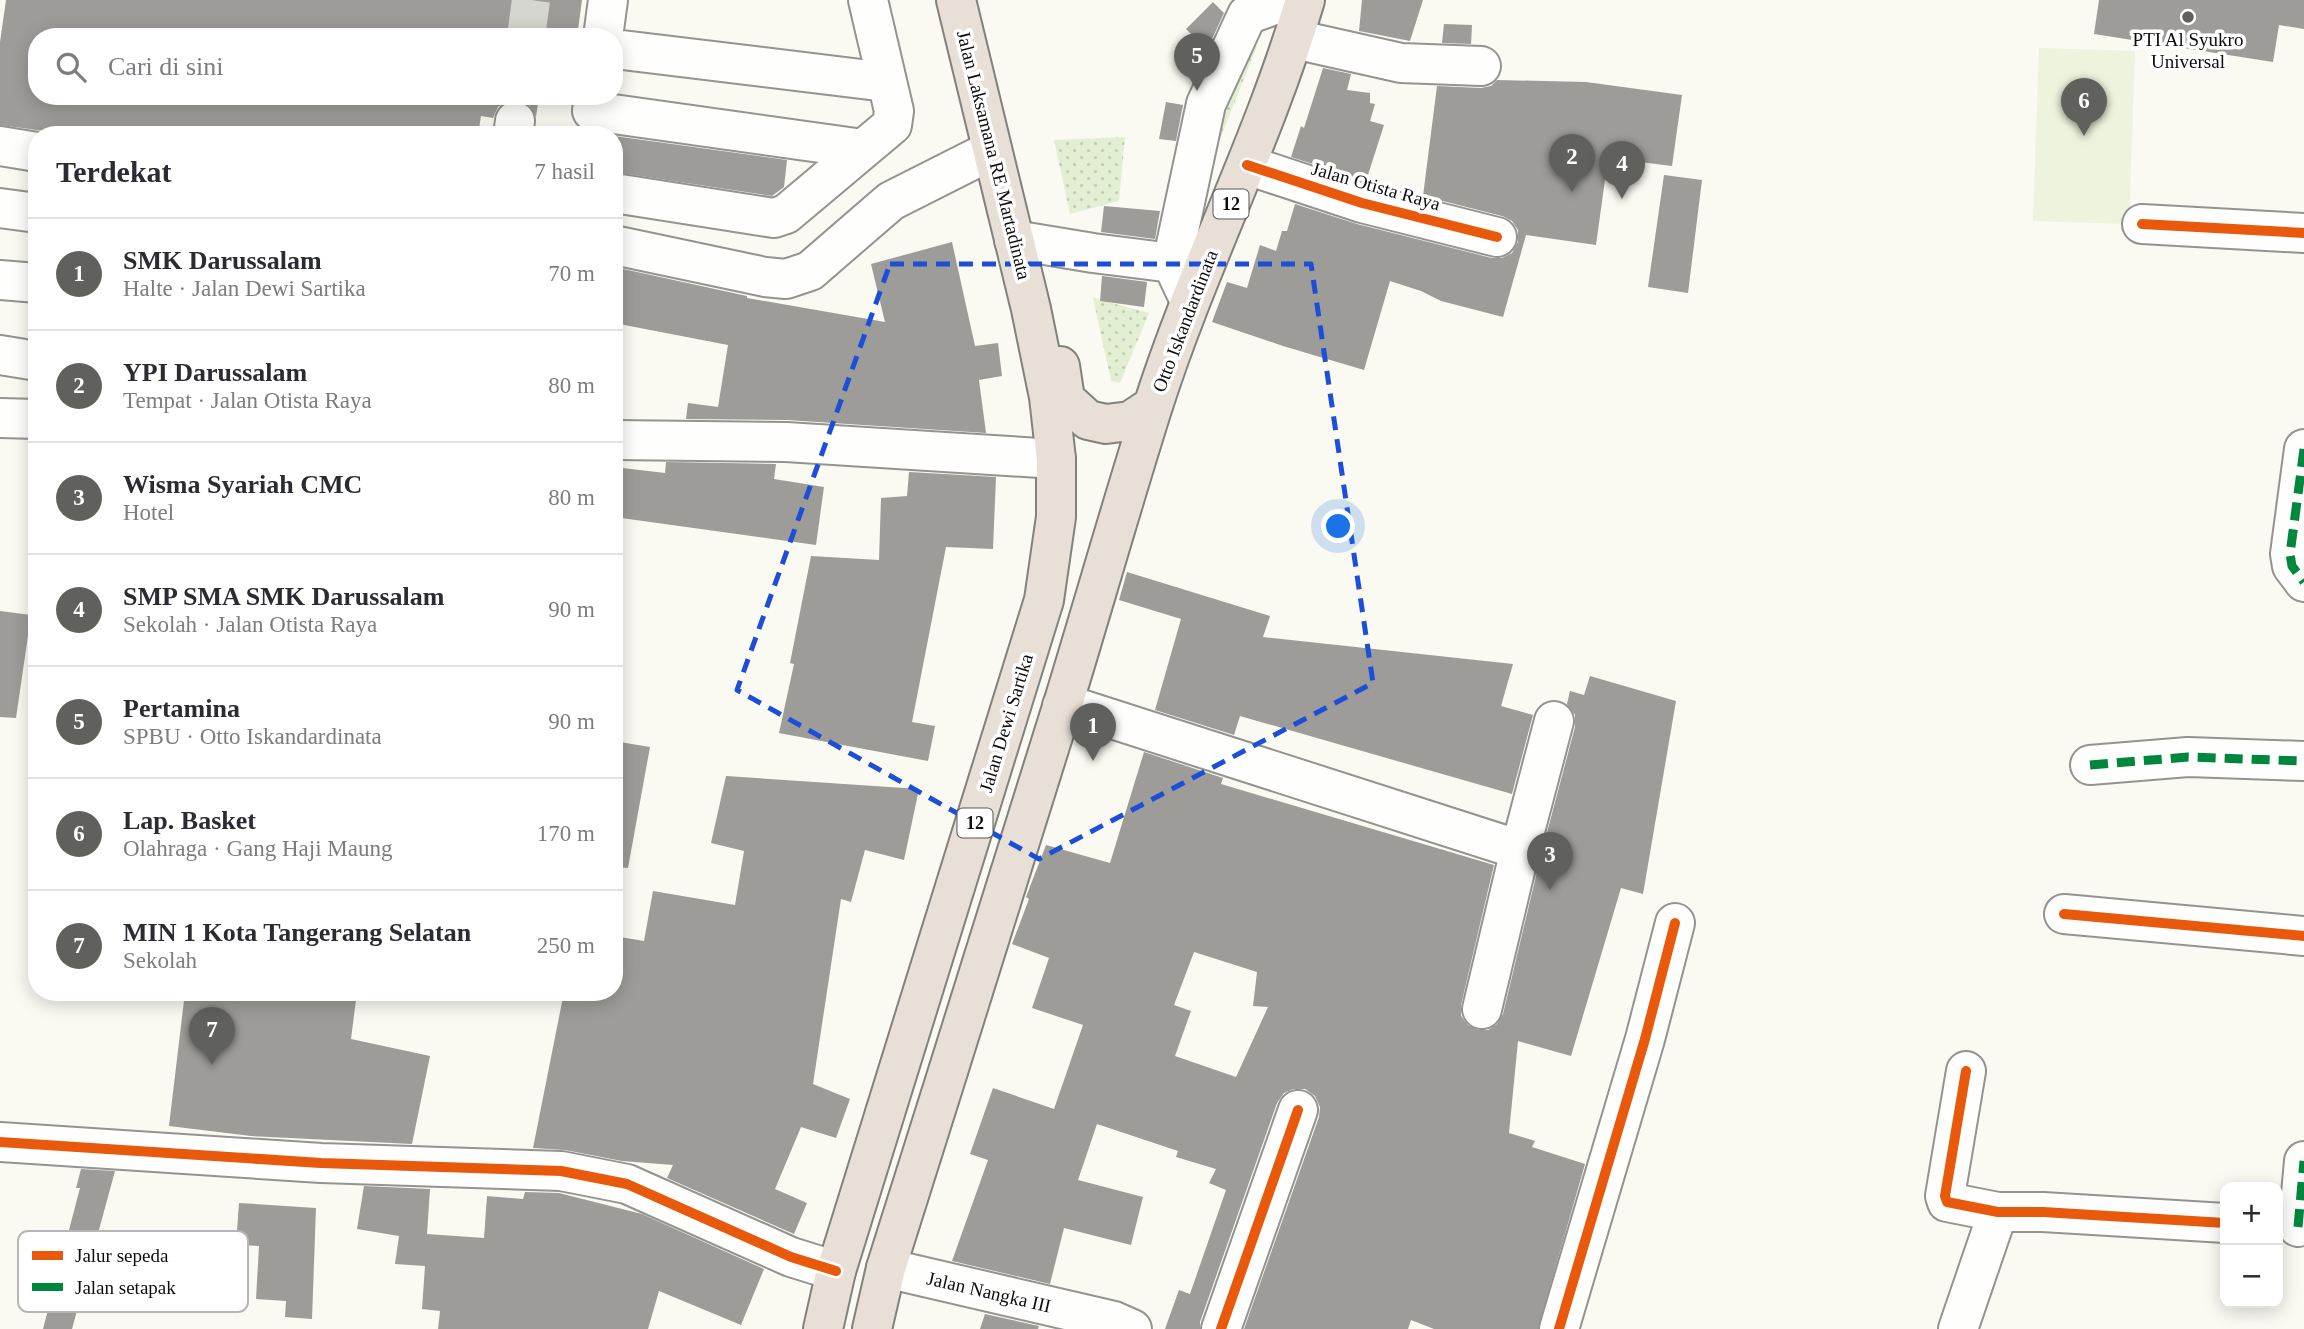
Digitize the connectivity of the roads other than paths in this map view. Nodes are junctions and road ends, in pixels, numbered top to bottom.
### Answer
1 (608, 0) edge
2 (956, 0) edge
3 (1288, 0) edge
4 (1305, 0) edge
5 (864, 1) edge
6 (604, 28) edge
7 (1294, 39) junction
8 (623, 50) edge
9 (1481, 66) dead end
10 (886, 82) junction
11 (592, 114) edge
12 (0, 146) edge
13 (863, 149) junction
14 (992, 149) junction
15 (28, 151) edge
16 (1247, 165) junction
17 (623, 194) edge
18 (0, 208) edge
19 (28, 213) edge
20 (2142, 224) dead end
21 (2304, 233) edge
22 (1497, 237) dead end
23 (1014, 240) junction
24 (623, 247) edge
25 (1172, 263) junction
26 (0, 280) edge
27 (28, 282) edge
28 (1190, 301) junction
29 (1031, 309) junction
30 (0, 355) edge
31 (28, 360) edge
32 (1153, 406) junction
33 (0, 418) edge
34 (28, 419) edge
35 (623, 440) edge
36 (2304, 449) edge
37 (1056, 458) junction
38 (2304, 582) edge
39 (1062, 706) junction
40 (1554, 721) dead end
41 (2304, 761) edge
42 (2090, 765) dead end
43 (1520, 850) junction
44 (2064, 914) dead end
45 (1675, 923) dead end
46 (2304, 936) edge
47 (1482, 1009) dead end
48 (1966, 1071) dead end
49 (1298, 1110) dead end
50 (0, 1142) edge
51 (2304, 1161) edge
52 (1997, 1212) junction
53 (2220, 1223) edge
54 (2293, 1227) edge
55 (886, 1268) junction
56 (829, 1302) edge
57 (873, 1323) edge
58 (1132, 1329) edge
59 (1221, 1329) edge
60 (1559, 1329) edge
61 (1958, 1329) edge

1 - 6 street
2 - 14 highway, Jalan Laksamana RE Martadinata / 12
3 - 25 street
4 - 7 highway, Otto Iskandardinata / 12
5 - 10 street
7 - 9 street
7 - 16 highway, Otto Iskandardinata / 12
8 - 10 street
10 - 13 street
11 - 13 street
12 - 15 street
13 - 17 street
14 - 23 highway, Jalan Laksamana RE Martadinata / 12
14 - 24 street
16 - 22 street, Jalan Otista Raya
16 - 28 highway, Otto Iskandardinata / 12
18 - 19 street
20 - 21 street
23 - 25 street
23 - 29 highway, Jalan Laksamana RE Martadinata / 12
25 - 28 street
26 - 27 street
28 - 32 highway, Otto Iskandardinata / 12
29 - 32 highway
29 - 37 highway, Jalan Dewi Sartika / 12
30 - 31 street
32 - 39 highway, 12
33 - 34 street
35 - 37 street
36 - 38 street
37 - 56 highway, Jalan Dewi Sartika / 12
39 - 43 street
39 - 55 highway, 12
40 - 43 street
41 - 42 street
43 - 47 street
44 - 46 street
45 - 60 street
48 - 52 street
49 - 59 street
50 - 56 street
51 - 54 street
52 - 53 street
52 - 61 street
55 - 57 highway, 12
55 - 58 street, Jalan Nangka III
56 - 57 highway

